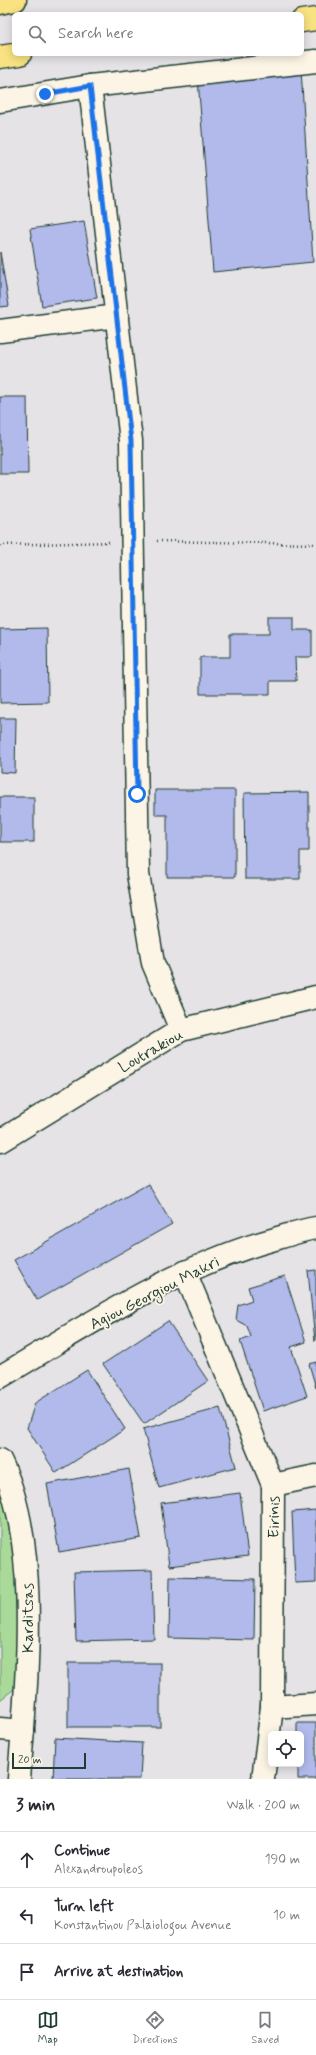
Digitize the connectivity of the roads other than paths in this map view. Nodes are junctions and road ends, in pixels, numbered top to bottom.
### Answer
1 (15, 0) edge
2 (0, 3) edge
3 (316, 19) edge
4 (304, 21) edge
5 (12, 55) edge
6 (0, 57) edge
7 (316, 61) edge
8 (90, 86) junction
9 (0, 101) edge
10 (117, 316) junction
11 (0, 331) edge
12 (316, 997) edge
13 (181, 1030) junction
14 (0, 1141) edge
15 (316, 1228) edge
16 (185, 1272) junction
17 (0, 1376) edge
18 (0, 1460) edge
19 (316, 1476) edge
20 (273, 1485) junction
21 (316, 1704) edge
22 (272, 1707) junction
23 (0, 1729) edge
24 (23, 1731) junction
25 (19, 1779) edge
26 (263, 1779) edge

1 - 2 main road
3 - 4 main road
5 - 6 main road
7 - 8 street
8 - 9 street
8 - 10 street
10 - 11 street
10 - 13 street
12 - 13 street, Loutrakiou
13 - 14 street, Loutrakiou
15 - 16 street, Agiou Georgiou Makri
16 - 17 street, Agiou Georgiou Makri
16 - 20 street, Eirinis
18 - 24 street, Karditsas
19 - 20 street
20 - 22 street, Eirinis
21 - 22 street
22 - 26 street, Eirinis
23 - 24 street
24 - 25 street, Karditsas

